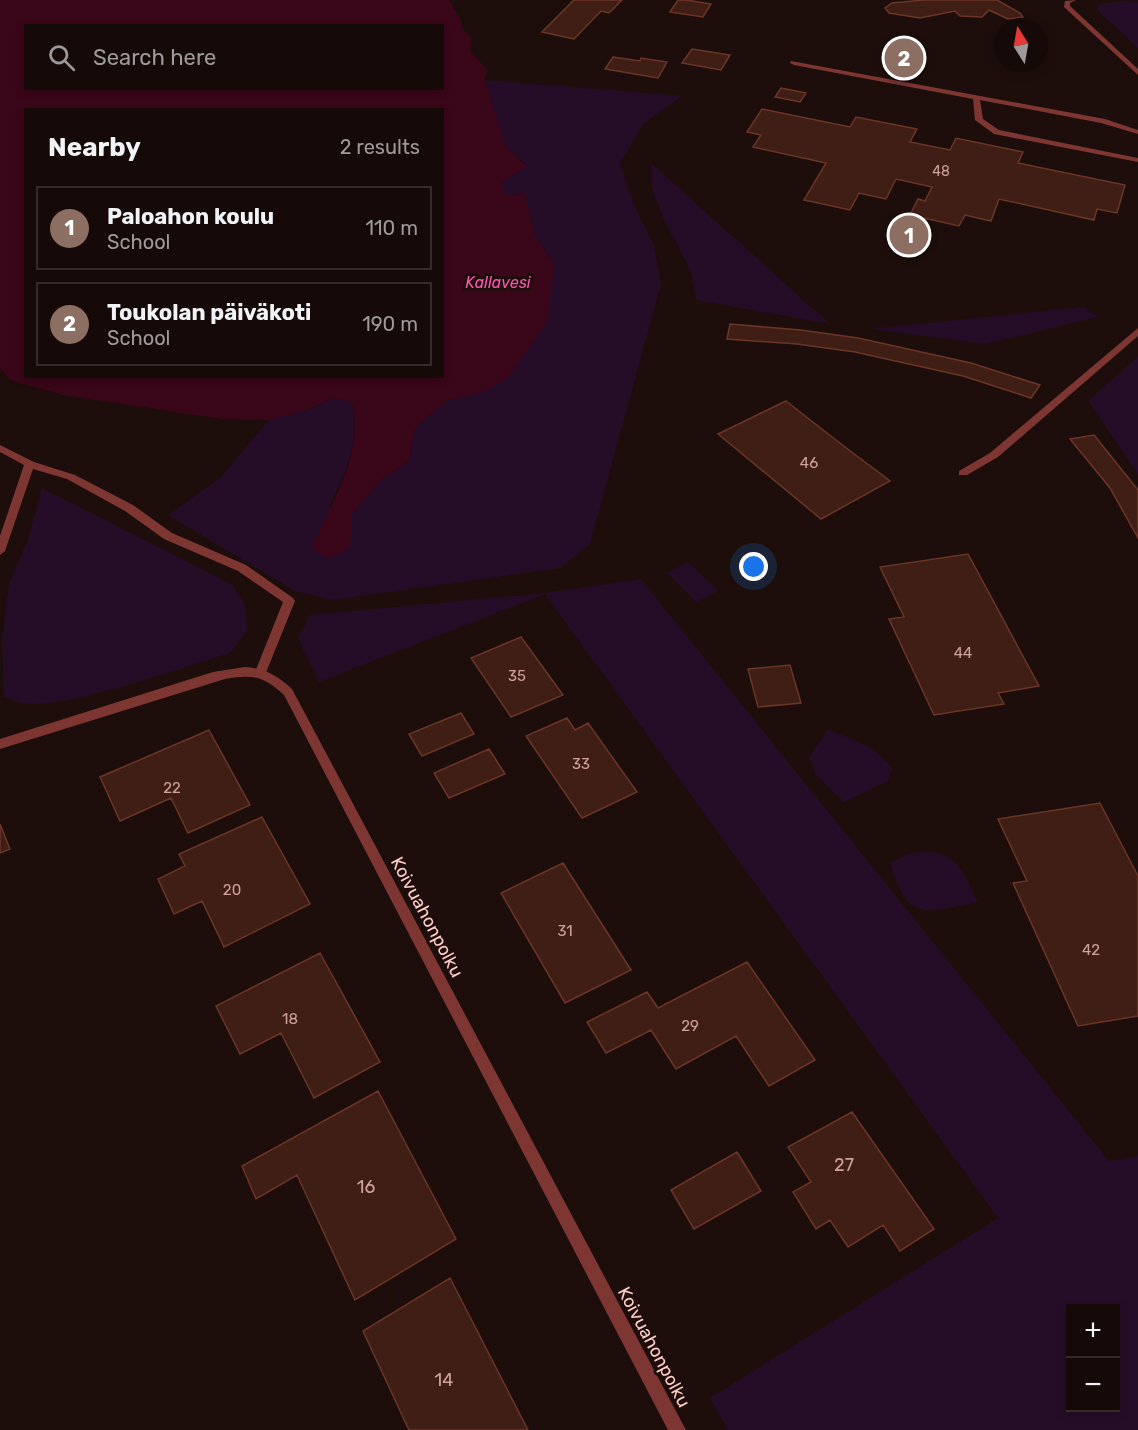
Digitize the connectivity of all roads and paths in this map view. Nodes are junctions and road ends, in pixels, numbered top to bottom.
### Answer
1 (1073, 0) edge
2 (794, 63) dead end
3 (1138, 73) edge
4 (976, 97) junction
5 (1138, 132) edge
6 (1138, 160) edge
7 (1138, 331) edge
8 (0, 448) edge
9 (30, 464) junction
10 (963, 473) dead end
11 (0, 551) edge
12 (261, 672) junction
13 (0, 744) edge
14 (677, 1430) edge

1 - 3 street
2 - 4 street
4 - 5 street
4 - 6 street
7 - 10 street
8 - 9 street
9 - 11 street
9 - 12 street
12 - 13 street
12 - 14 street, Koivuahonpolku

